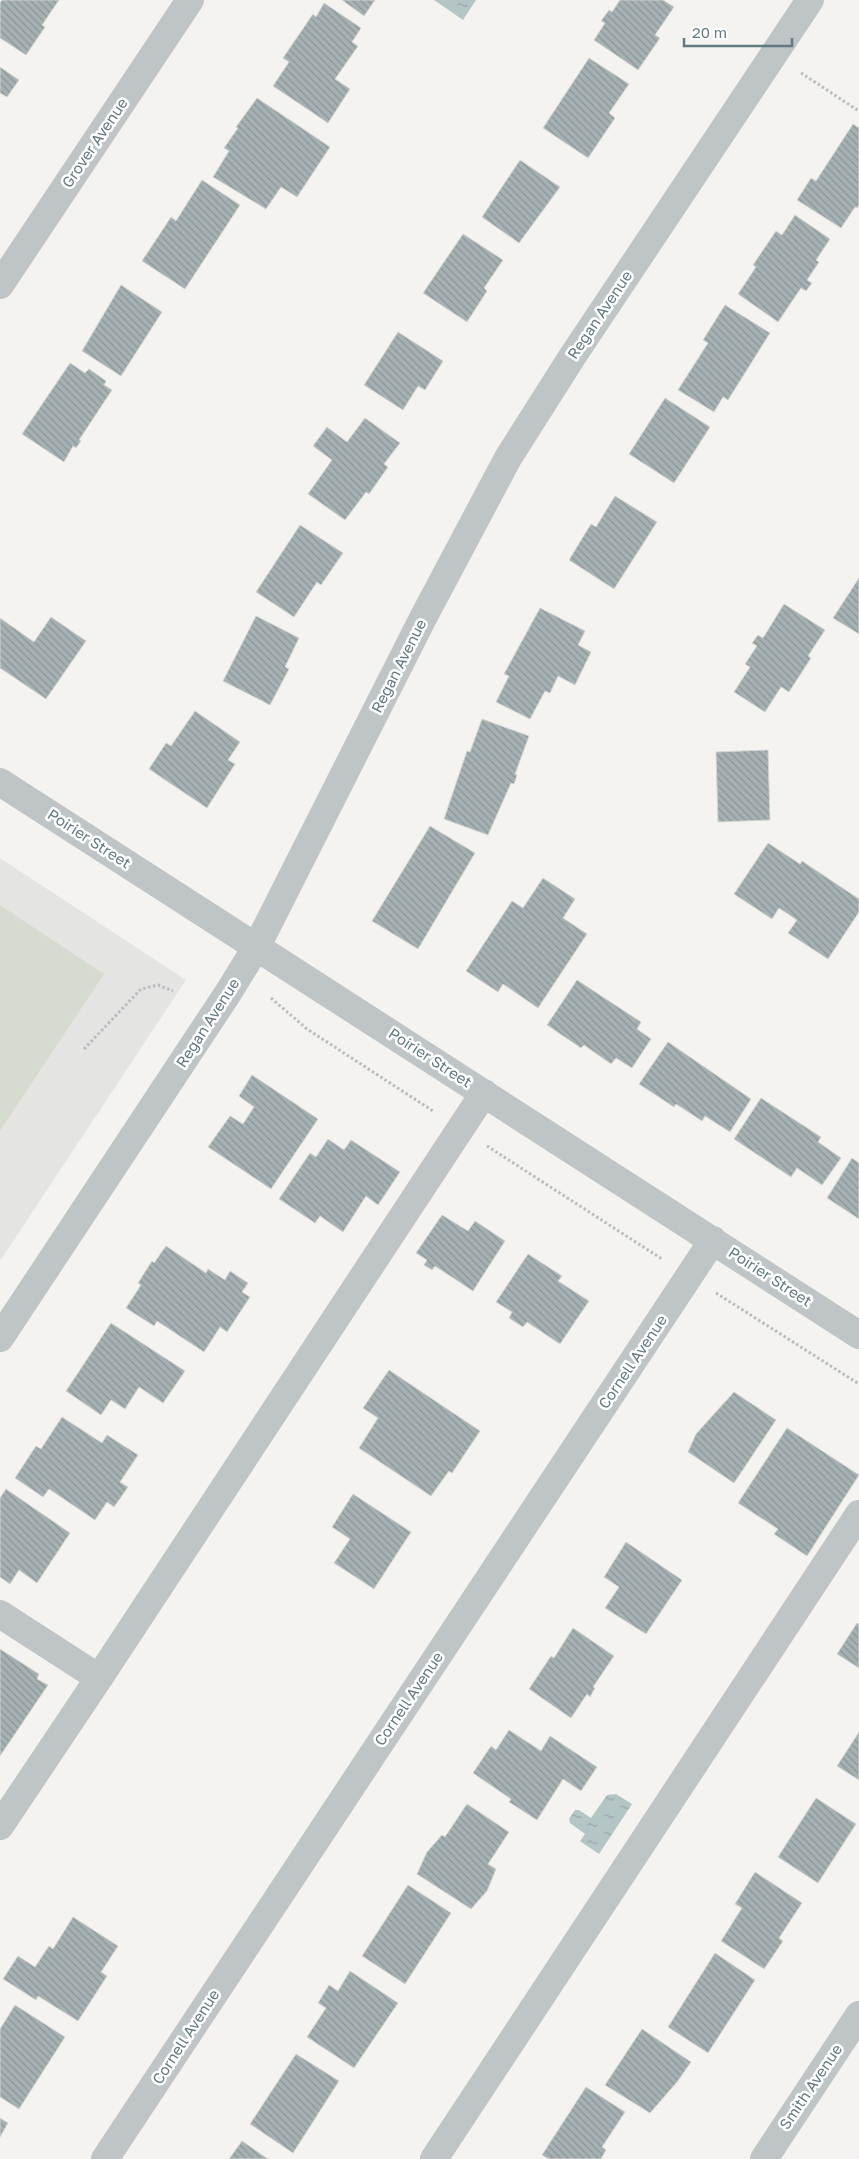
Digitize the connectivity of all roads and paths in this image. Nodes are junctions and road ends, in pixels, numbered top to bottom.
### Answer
1 (190, 0) edge
2 (810, 0) edge
3 (774, 54) junction
4 (859, 111) edge
5 (0, 285) edge
6 (0, 782) edge
7 (256, 946) junction
8 (173, 991) dead end
9 (84, 1049) dead end
10 (484, 1092) junction
11 (713, 1240) junction
12 (719, 1295) dead end
13 (859, 1335) edge
14 (0, 1338) edge
15 (859, 1384) edge
16 (859, 1514) edge
17 (0, 1614) edge
18 (99, 1678) junction
19 (0, 1826) edge
20 (859, 2015) edge
21 (105, 2159) edge
22 (434, 2159) edge
23 (764, 2159) edge

1 - 5 street, Grover Avenue
2 - 3 street, Regan Avenue
3 - 4 path
3 - 7 street, Regan Avenue
6 - 7 street, Poirier Street
7 - 10 street, Poirier Street
7 - 14 street, Regan Avenue
8 - 9 path
10 - 11 street, Poirier Street
10 - 18 street
11 - 13 street, Poirier Street
11 - 21 street, Cornell Avenue
12 - 15 path
16 - 22 street
17 - 18 street
18 - 19 street
20 - 23 street, Smith Avenue

